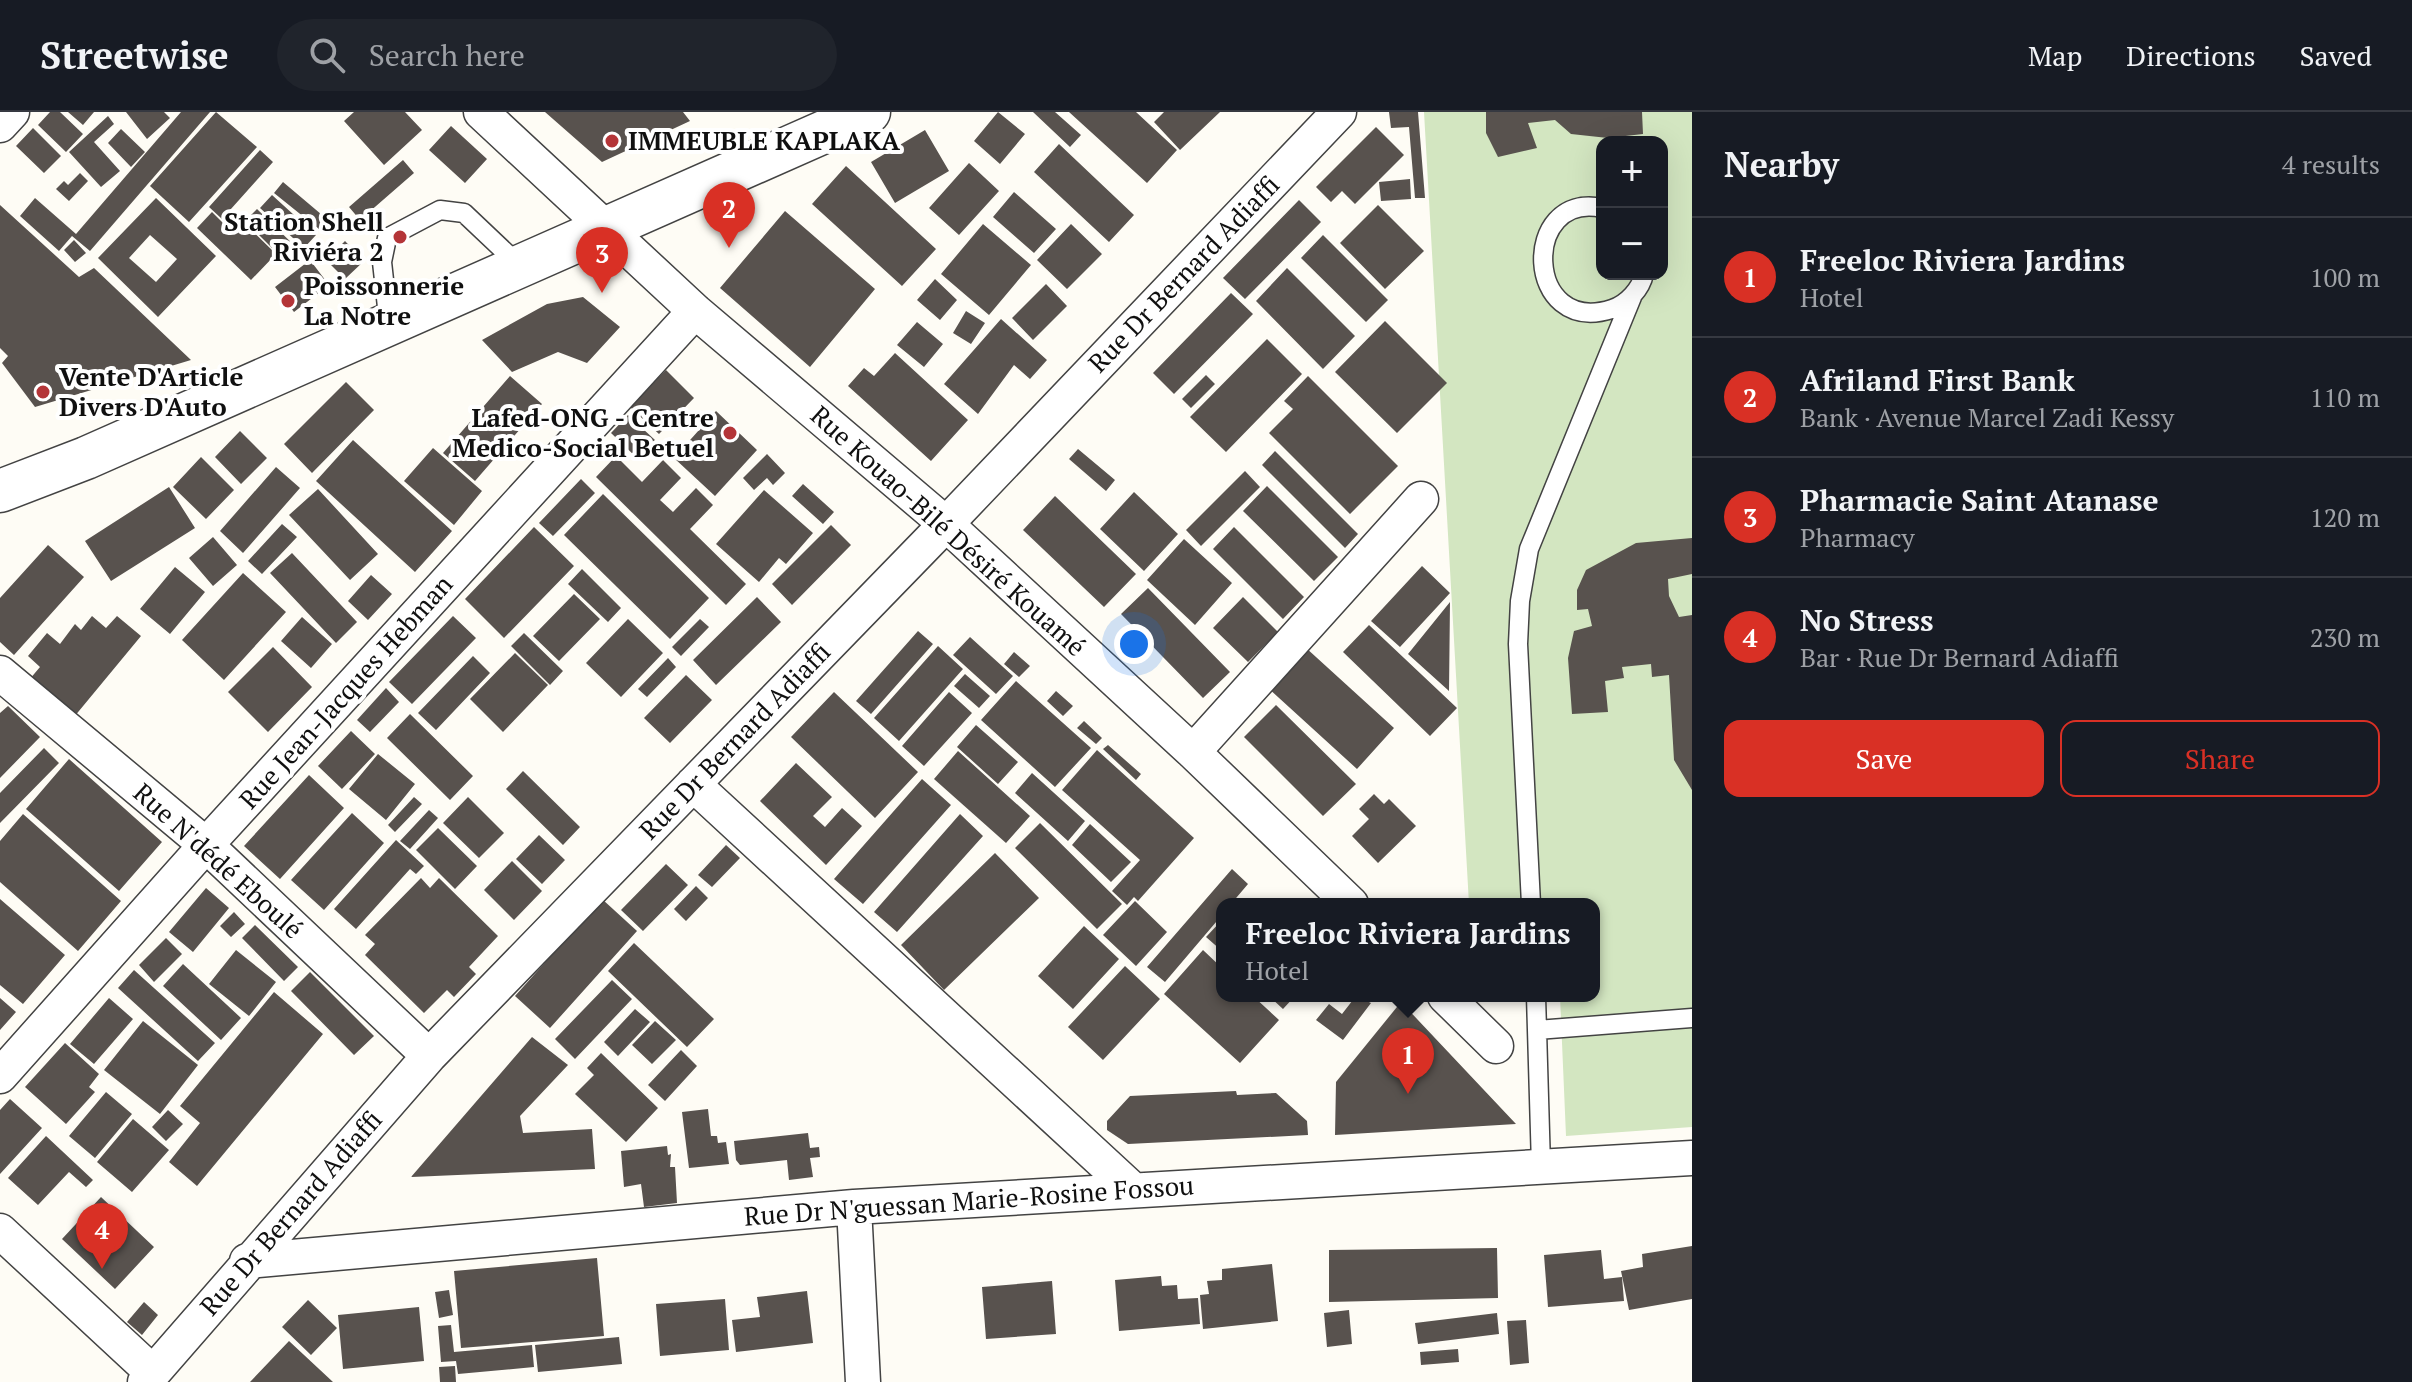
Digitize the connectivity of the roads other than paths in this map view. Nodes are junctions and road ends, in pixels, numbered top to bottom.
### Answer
1 (12, 112) edge
2 (481, 112) edge
3 (869, 112) edge
4 (1339, 112) edge
5 (0, 125) edge
6 (1596, 208) edge
7 (610, 230) junction
8 (522, 268) junction
9 (1641, 280) edge
10 (1632, 297) junction
11 (695, 311) junction
12 (389, 325) junction
13 (0, 491) edge
14 (1421, 499) dead end
15 (946, 524) junction
16 (0, 673) edge
17 (1193, 752) junction
18 (693, 784) junction
19 (206, 845) junction
20 (1345, 898) edge
21 (1531, 898) edge
22 (1451, 1002) edge
23 (1536, 1002) edge
24 (1692, 1018) edge
25 (1537, 1030) junction
26 (1496, 1046) dead end
27 (429, 1056) junction
28 (0, 1076) edge
29 (1692, 1158) edge
30 (1541, 1166) junction
31 (1132, 1189) junction
32 (854, 1207) junction
33 (0, 1231) edge
34 (247, 1261) junction
35 (149, 1377) edge
36 (863, 1382) edge

1 - 5 street
2 - 7 street, Rue Kouao-Bilé Désiré Kouamé
3 - 7 street
4 - 15 street, Rue Dr Bernard Adiaffi
6 - 10 lane
7 - 8 street
7 - 11 street, Rue Kouao-Bilé Désiré Kouamé
8 - 12 street
8 - 12 lane
9 - 10 lane
10 - 21 lane
11 - 15 street, Rue Kouao-Bilé Désiré Kouamé
11 - 19 street, Rue Jean-Jacques Hebman
12 - 13 street
14 - 17 street
15 - 17 street, Rue Kouao-Bilé Désiré Kouamé
15 - 18 street, Rue Dr Bernard Adiaffi
16 - 19 street, Rue N'dédé Eboulé
17 - 20 street, Rue Kouao-Bilé Désiré Kouamé
18 - 27 street, Rue Dr Bernard Adiaffi
18 - 31 street
19 - 27 street, Rue N'dédé Eboulé
19 - 28 street, Rue Jean-Jacques Hebman
22 - 26 street
23 - 25 lane
24 - 25 lane
25 - 30 lane
27 - 34 street, Rue Dr Bernard Adiaffi
29 - 30 street, Rue Dr N'guessan Marie-Rosine Fossou
30 - 31 street, Rue Dr N'guessan Marie-Rosine Fossou
31 - 32 street, Rue Dr N'guessan Marie-Rosine Fossou
32 - 34 street, Rue Dr N'guessan Marie-Rosine Fossou
32 - 36 street
33 - 35 street
34 - 35 street, Rue Dr Bernard Adiaffi

